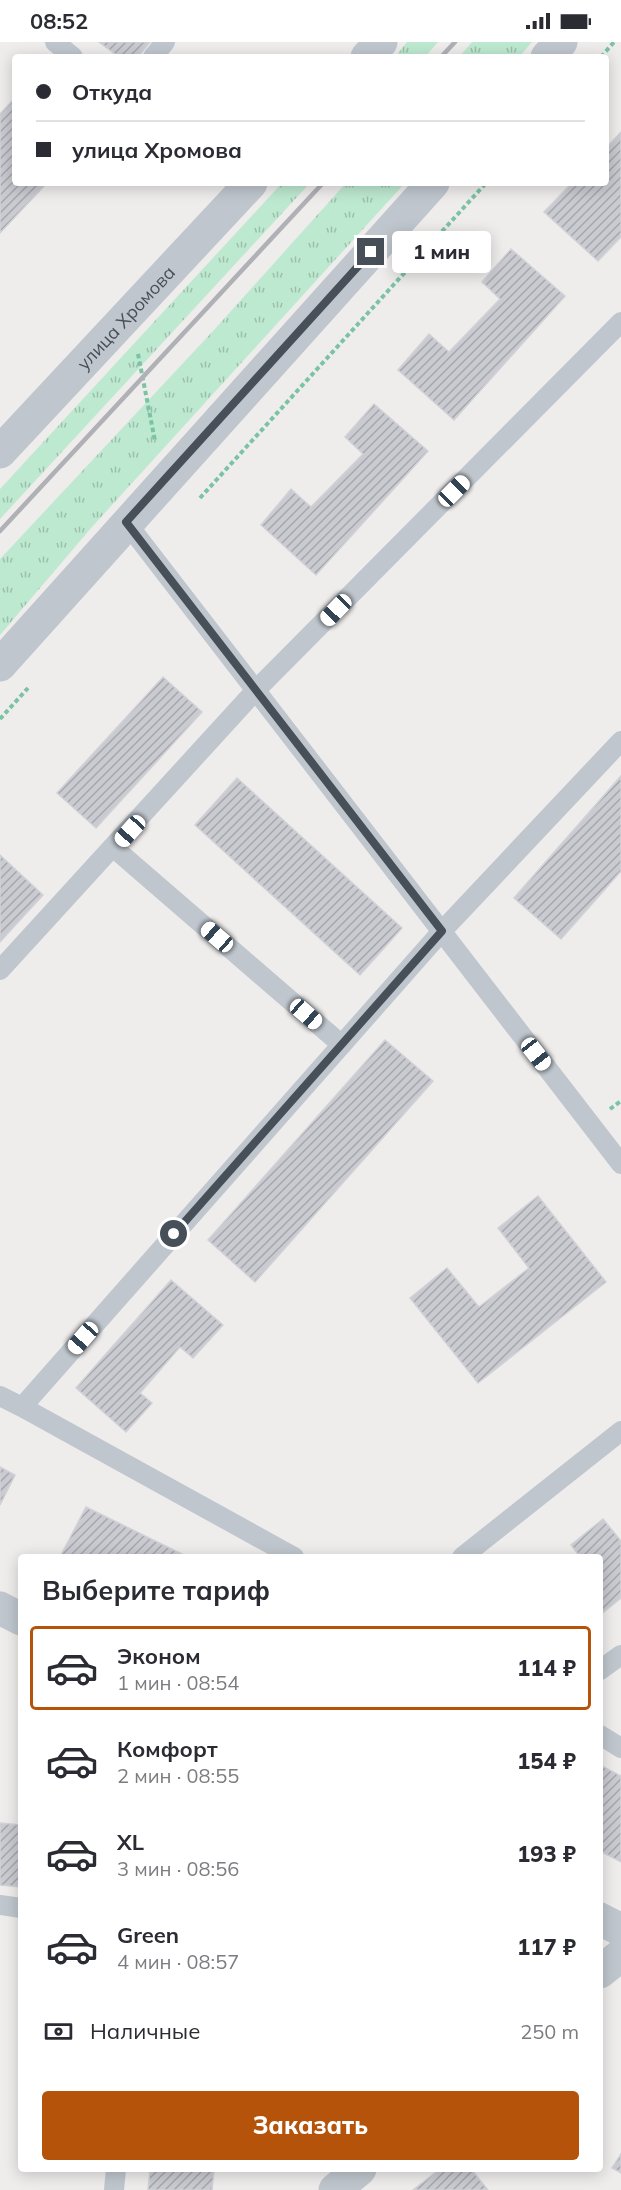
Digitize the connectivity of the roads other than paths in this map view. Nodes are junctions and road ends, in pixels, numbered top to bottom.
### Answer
1 (55, 42) edge
2 (165, 42) edge
3 (381, 42) edge
4 (561, 42) edge
5 (70, 54) edge
6 (155, 54) edge
7 (370, 54) edge
8 (550, 54) edge
9 (431, 186) edge
10 (239, 187) edge
11 (621, 322) edge
12 (0, 452) edge
13 (126, 522) junction
14 (0, 665) edge
15 (256, 690) junction
16 (621, 741) edge
17 (114, 848) junction
18 (442, 931) junction
19 (0, 970) edge
20 (342, 1045) junction
21 (621, 1164) edge
22 (0, 1396) edge
23 (22, 1407) junction
24 (621, 1431) edge
25 (289, 1554) edge
26 (466, 1554) edge
27 (621, 1655) edge
28 (603, 1668) edge
29 (603, 1737) edge
30 (621, 1748) edge
31 (0, 1905) edge
32 (18, 1908) edge
33 (603, 1921) edge
34 (621, 1930) edge
35 (621, 1955) edge
36 (603, 1970) edge
37 (116, 2172) edge
38 (356, 2172) edge
39 (114, 2190) edge
40 (335, 2190) edge

1 - 5 lane
2 - 6 lane
3 - 7 street
4 - 8 street
9 - 13 street
10 - 12 street, улица Хромова
11 - 15 lane
13 - 14 street
13 - 15 lane
15 - 17 lane
15 - 18 lane
16 - 18 lane
17 - 19 lane
17 - 20 lane
18 - 20 lane
18 - 21 lane
20 - 23 lane
22 - 23 lane
23 - 25 lane
24 - 26 lane
27 - 28 lane
29 - 30 lane
31 - 32 lane
33 - 34 street
35 - 36 street
37 - 39 lane
38 - 40 street

